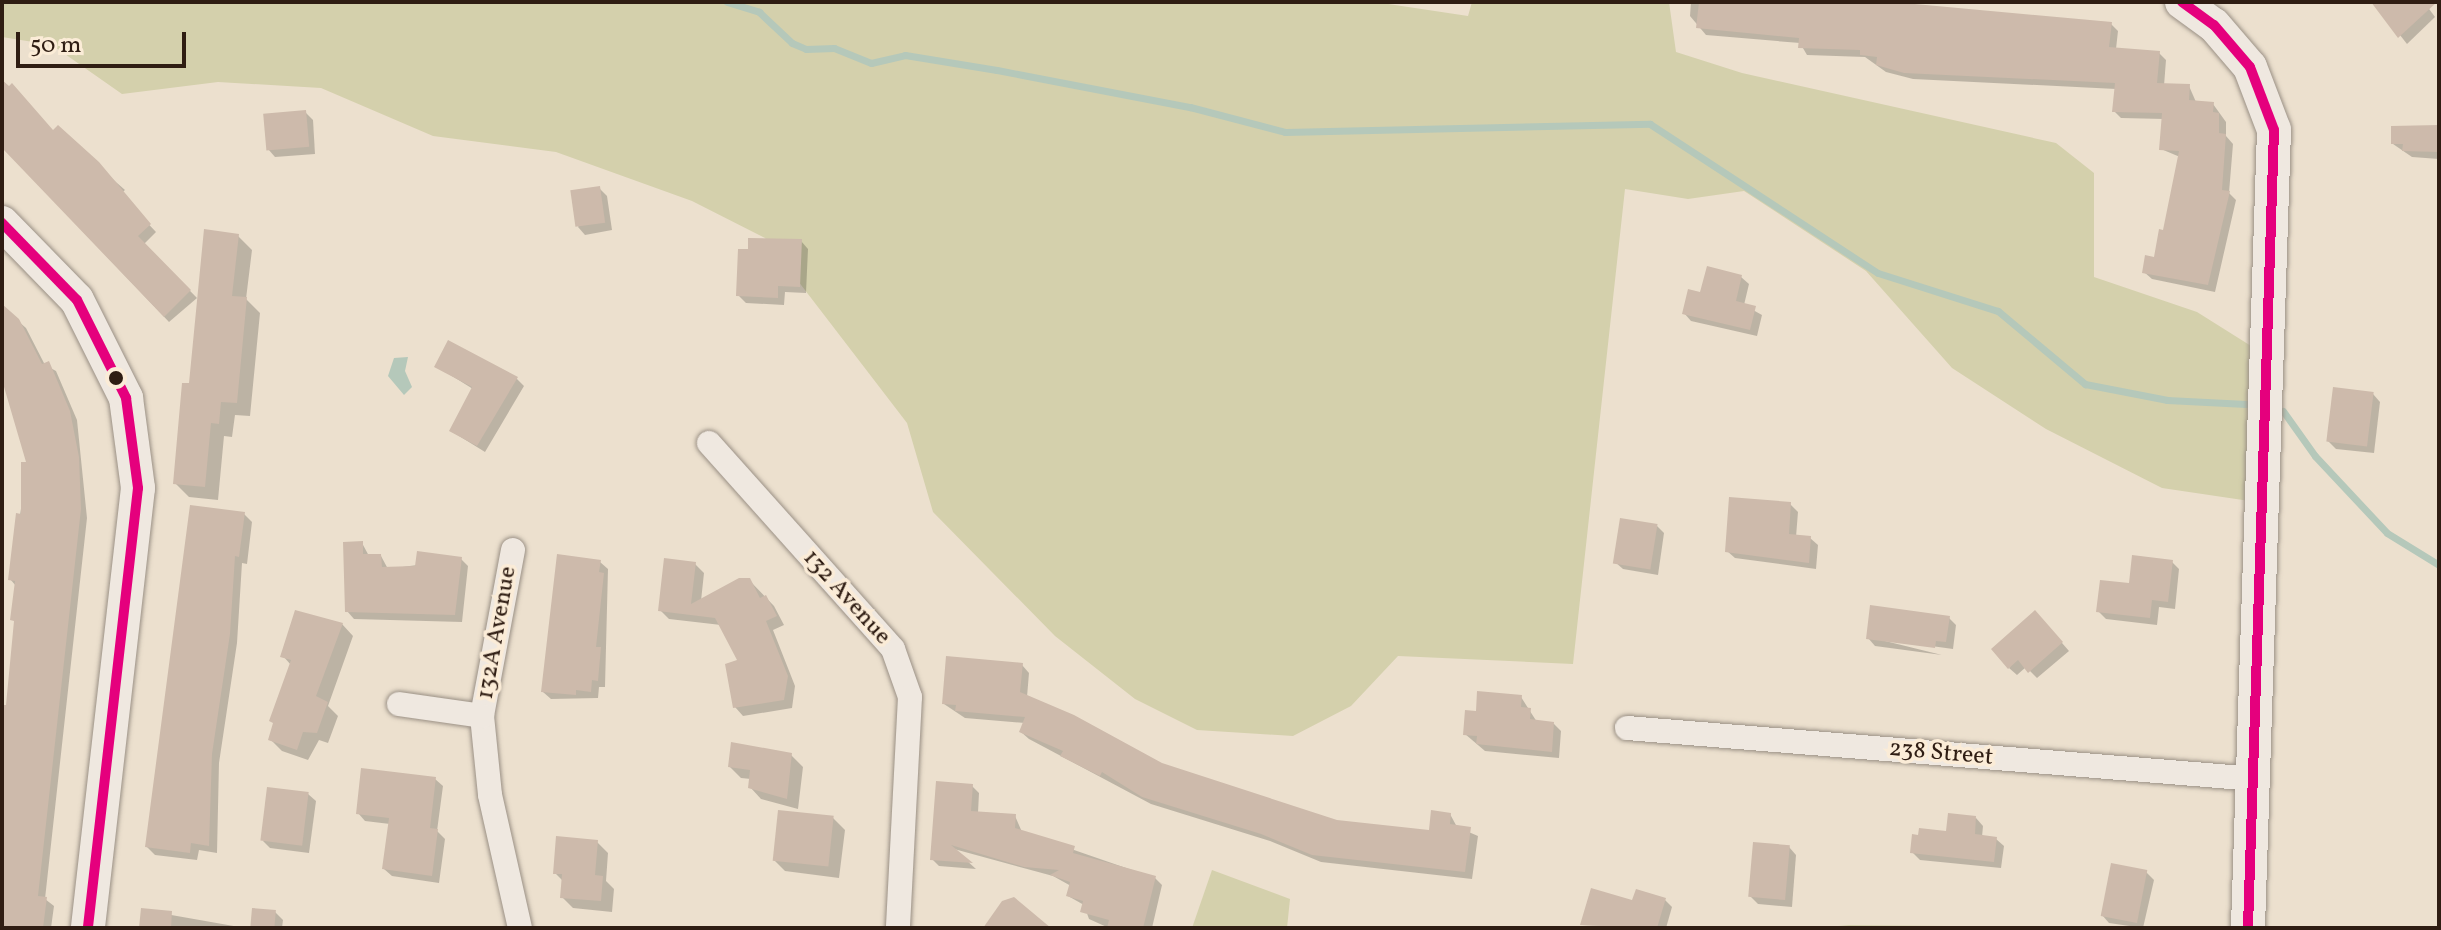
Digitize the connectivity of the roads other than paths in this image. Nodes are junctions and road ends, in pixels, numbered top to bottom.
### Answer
1 (2182, 2) edge
2 (2, 223) edge
3 (709, 443) dead end
4 (513, 550) dead end
5 (399, 704) dead end
6 (482, 716) junction
7 (1627, 728) dead end
8 (2255, 779) junction
9 (88, 928) edge
10 (520, 928) edge
11 (898, 928) edge
12 (2248, 928) edge

1 - 8 street
2 - 9 street
3 - 11 street, 132 Avenue
4 - 6 street, 132A Avenue
5 - 6 street, 132A Avenue
6 - 10 street, 132A Avenue
7 - 8 street, 238 Street
8 - 12 street

